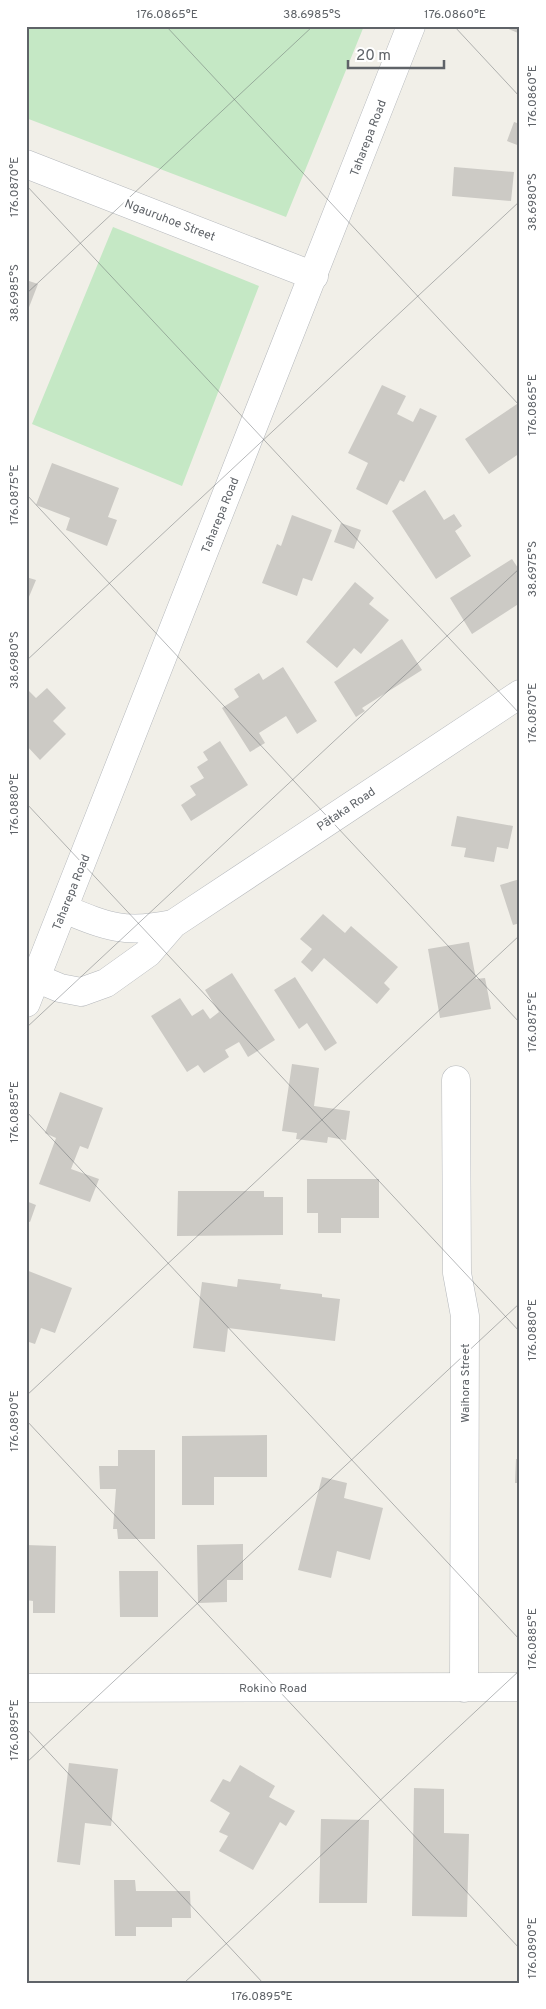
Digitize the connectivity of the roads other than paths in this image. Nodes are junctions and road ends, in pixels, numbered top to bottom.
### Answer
1 (411, 26) edge
2 (26, 164) edge
3 (314, 276) junction
4 (520, 694) edge
5 (64, 909) junction
6 (172, 924) junction
7 (36, 978) junction
8 (26, 1004) edge
9 (456, 1080) dead end
10 (520, 1687) edge
11 (26, 1688) edge
12 (464, 1688) junction

1 - 3 street, Taharepa Road
2 - 3 street, Ngauruhoe Street
3 - 5 street, Taharepa Road
4 - 6 street, Pātaka Road
5 - 6 street, Pātaka Road
5 - 7 street, Taharepa Road
6 - 7 street, Pātaka Road
7 - 8 street, Taharepa Road
9 - 12 street, Waihora Street
10 - 12 street, Rokino Road
11 - 12 street, Rokino Road

